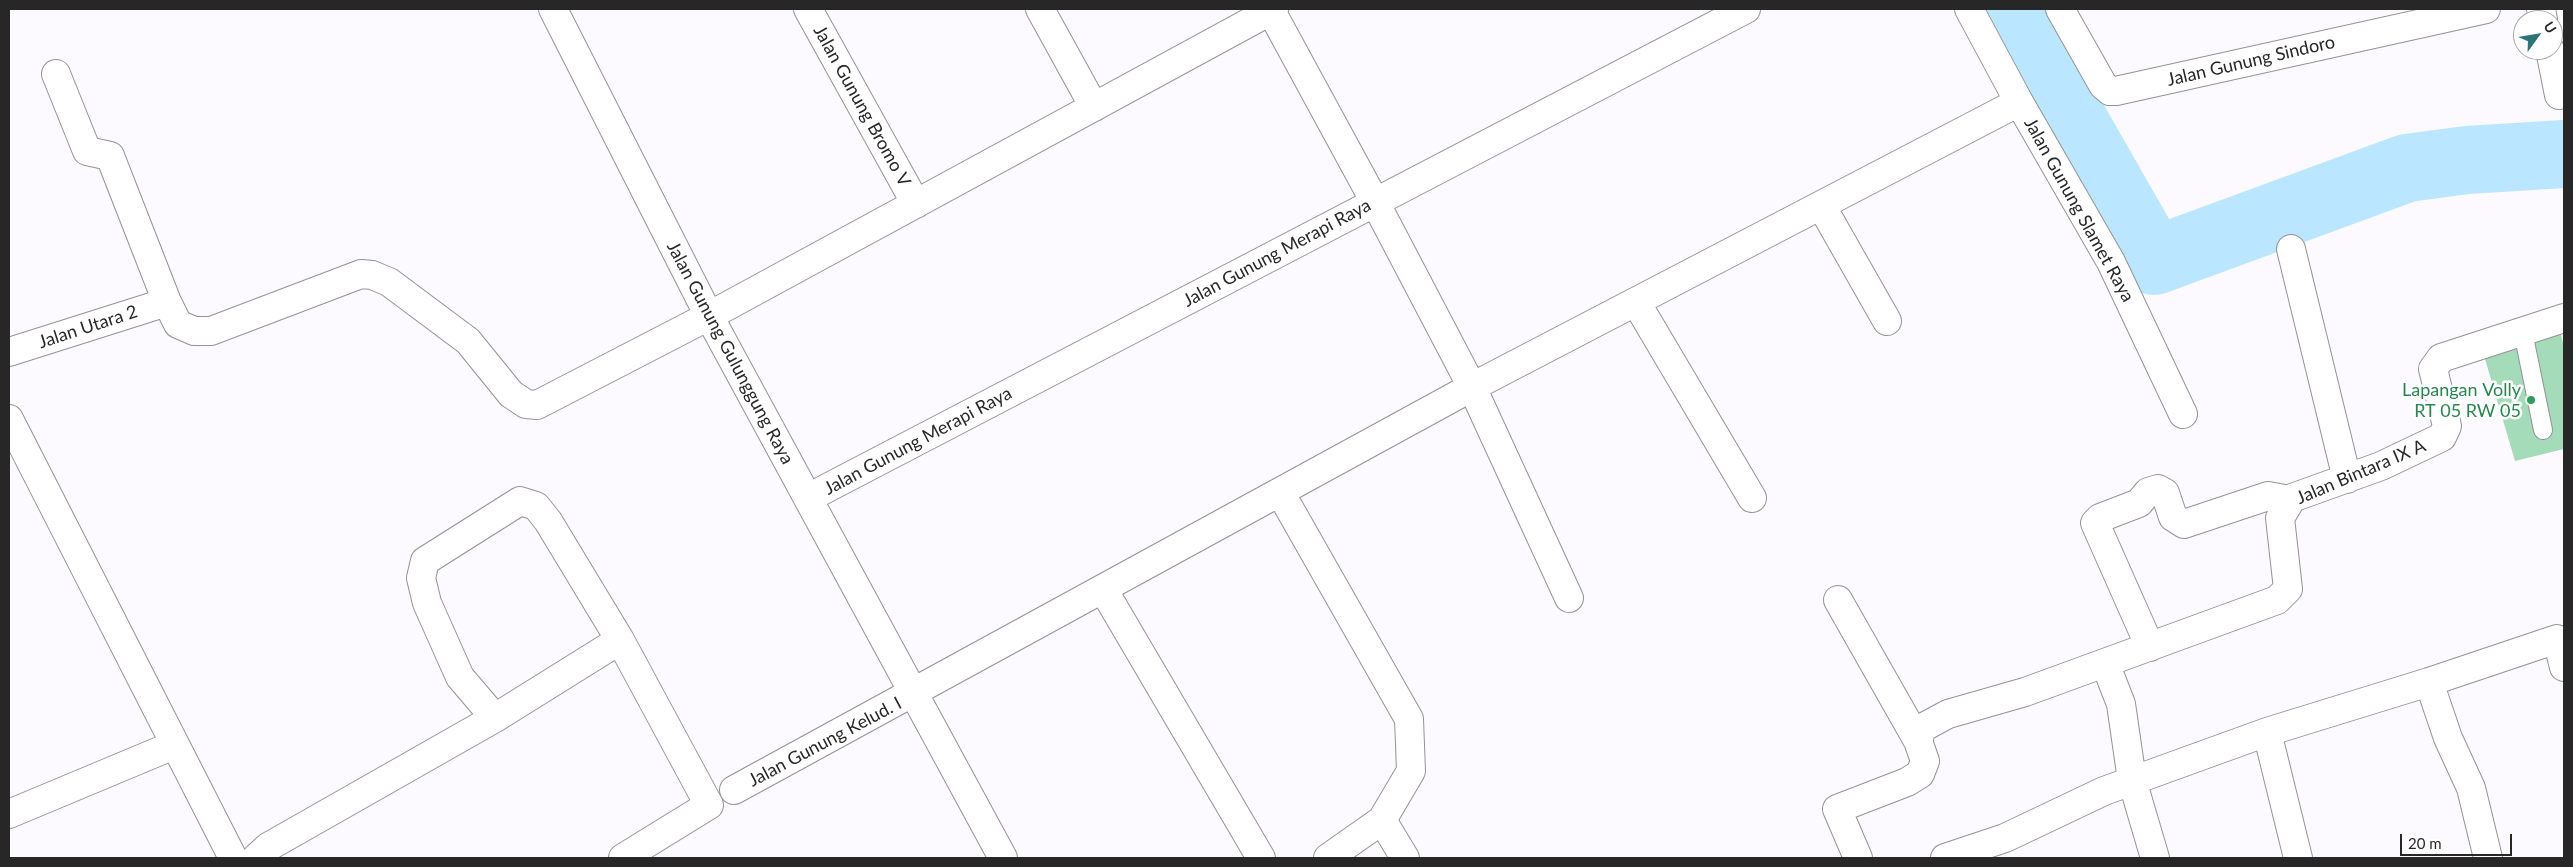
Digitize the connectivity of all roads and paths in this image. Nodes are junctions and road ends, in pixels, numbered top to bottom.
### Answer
1 (553, 9) edge
2 (808, 9) edge
3 (1040, 9) edge
4 (1272, 9) edge
5 (1746, 9) edge
6 (1969, 9) edge
7 (2060, 9) edge
8 (2486, 9) edge
9 (2552, 60) edge
10 (56, 74) dead end
11 (2559, 95) dead end
12 (2019, 102) junction
13 (1094, 107) junction
14 (1375, 202) junction
15 (916, 204) junction
16 (1821, 205) junction
17 (2291, 249) dead end
18 (167, 302) junction
19 (1636, 302) junction
20 (709, 316) junction
21 (2564, 318) edge
22 (1887, 321) dead end
23 (2523, 332) junction
24 (9, 352) edge
25 (1472, 387) junction
26 (2183, 414) dead end
27 (9, 419) edge
28 (2543, 430) dead end
29 (2347, 479) junction
30 (1280, 492) junction
31 (808, 498) junction
32 (1752, 498) dead end
33 (2290, 500) junction
34 (1103, 590) junction
35 (1569, 598) dead end
36 (1838, 600) dead end
37 (620, 640) junction
38 (2150, 647) junction
39 (2105, 663) junction
40 (2564, 667) edge
41 (2436, 679) junction
42 (916, 693) junction
43 (495, 718) junction
44 (2267, 732) junction
45 (1918, 741) junction
46 (174, 745) junction
47 (2132, 780) junction
48 (734, 790) dead end
49 (9, 814) edge
50 (1382, 820) junction
51 (233, 858) edge
52 (256, 858) edge
53 (623, 858) edge
54 (1004, 858) edge
55 (1261, 858) edge
56 (1328, 858) edge
57 (1405, 858) edge
58 (1858, 858) edge
59 (1945, 858) edge
60 (2155, 858) edge
61 (2298, 858) edge
62 (2488, 858) edge

1 - 20 street, Jalan Gunung Gulunggung Raya
2 - 15 street, Jalan Gunung Bromo V
3 - 13 street
4 - 13 street
4 - 14 street
5 - 14 street, Jalan Gunung Merapi Raya
6 - 12 street, Jalan Gunung Slamet Raya
7 - 8 street, Jalan Gunung Sindoro
9 - 11 street
10 - 18 street
12 - 16 street, Jalan Gunung Kelud. I
12 - 26 street, Jalan Gunung Slamet Raya
13 - 15 street
14 - 25 street
14 - 31 street, Jalan Gunung Merapi Raya
15 - 20 street
16 - 19 street, Jalan Gunung Kelud. I
16 - 22 street
17 - 29 street
18 - 20 street
18 - 24 street, Jalan Utara 2
19 - 25 street, Jalan Gunung Kelud. I
19 - 32 street
20 - 31 street, Jalan Gunung Gulunggung Raya
21 - 23 street, Jalan Bintara IX A
23 - 28 lane
23 - 29 street, Jalan Bintara IX A
25 - 30 street, Jalan Gunung Kelud. I
25 - 35 street
27 - 46 street
29 - 33 street, Jalan Bintara IX A
30 - 34 street, Jalan Gunung Kelud. I
30 - 50 street
31 - 42 street, Jalan Gunung Gulunggung Raya
33 - 38 street, Jalan Bintara IX A
33 - 38 street
34 - 42 street, Jalan Gunung Kelud. I
34 - 55 street
36 - 45 street
37 - 43 street
37 - 43 street
37 - 53 street
38 - 39 street, Jalan Bintara IX A
39 - 45 street, Jalan Bintara IX A
39 - 47 street
40 - 41 street
41 - 44 street
41 - 62 street
42 - 48 street, Jalan Gunung Kelud. I
42 - 54 street, Jalan Gunung Gulunggung Raya
43 - 52 street
44 - 47 street
44 - 61 street
45 - 58 street
46 - 49 street
46 - 51 street
47 - 59 street
47 - 60 street
50 - 56 street
50 - 57 street

